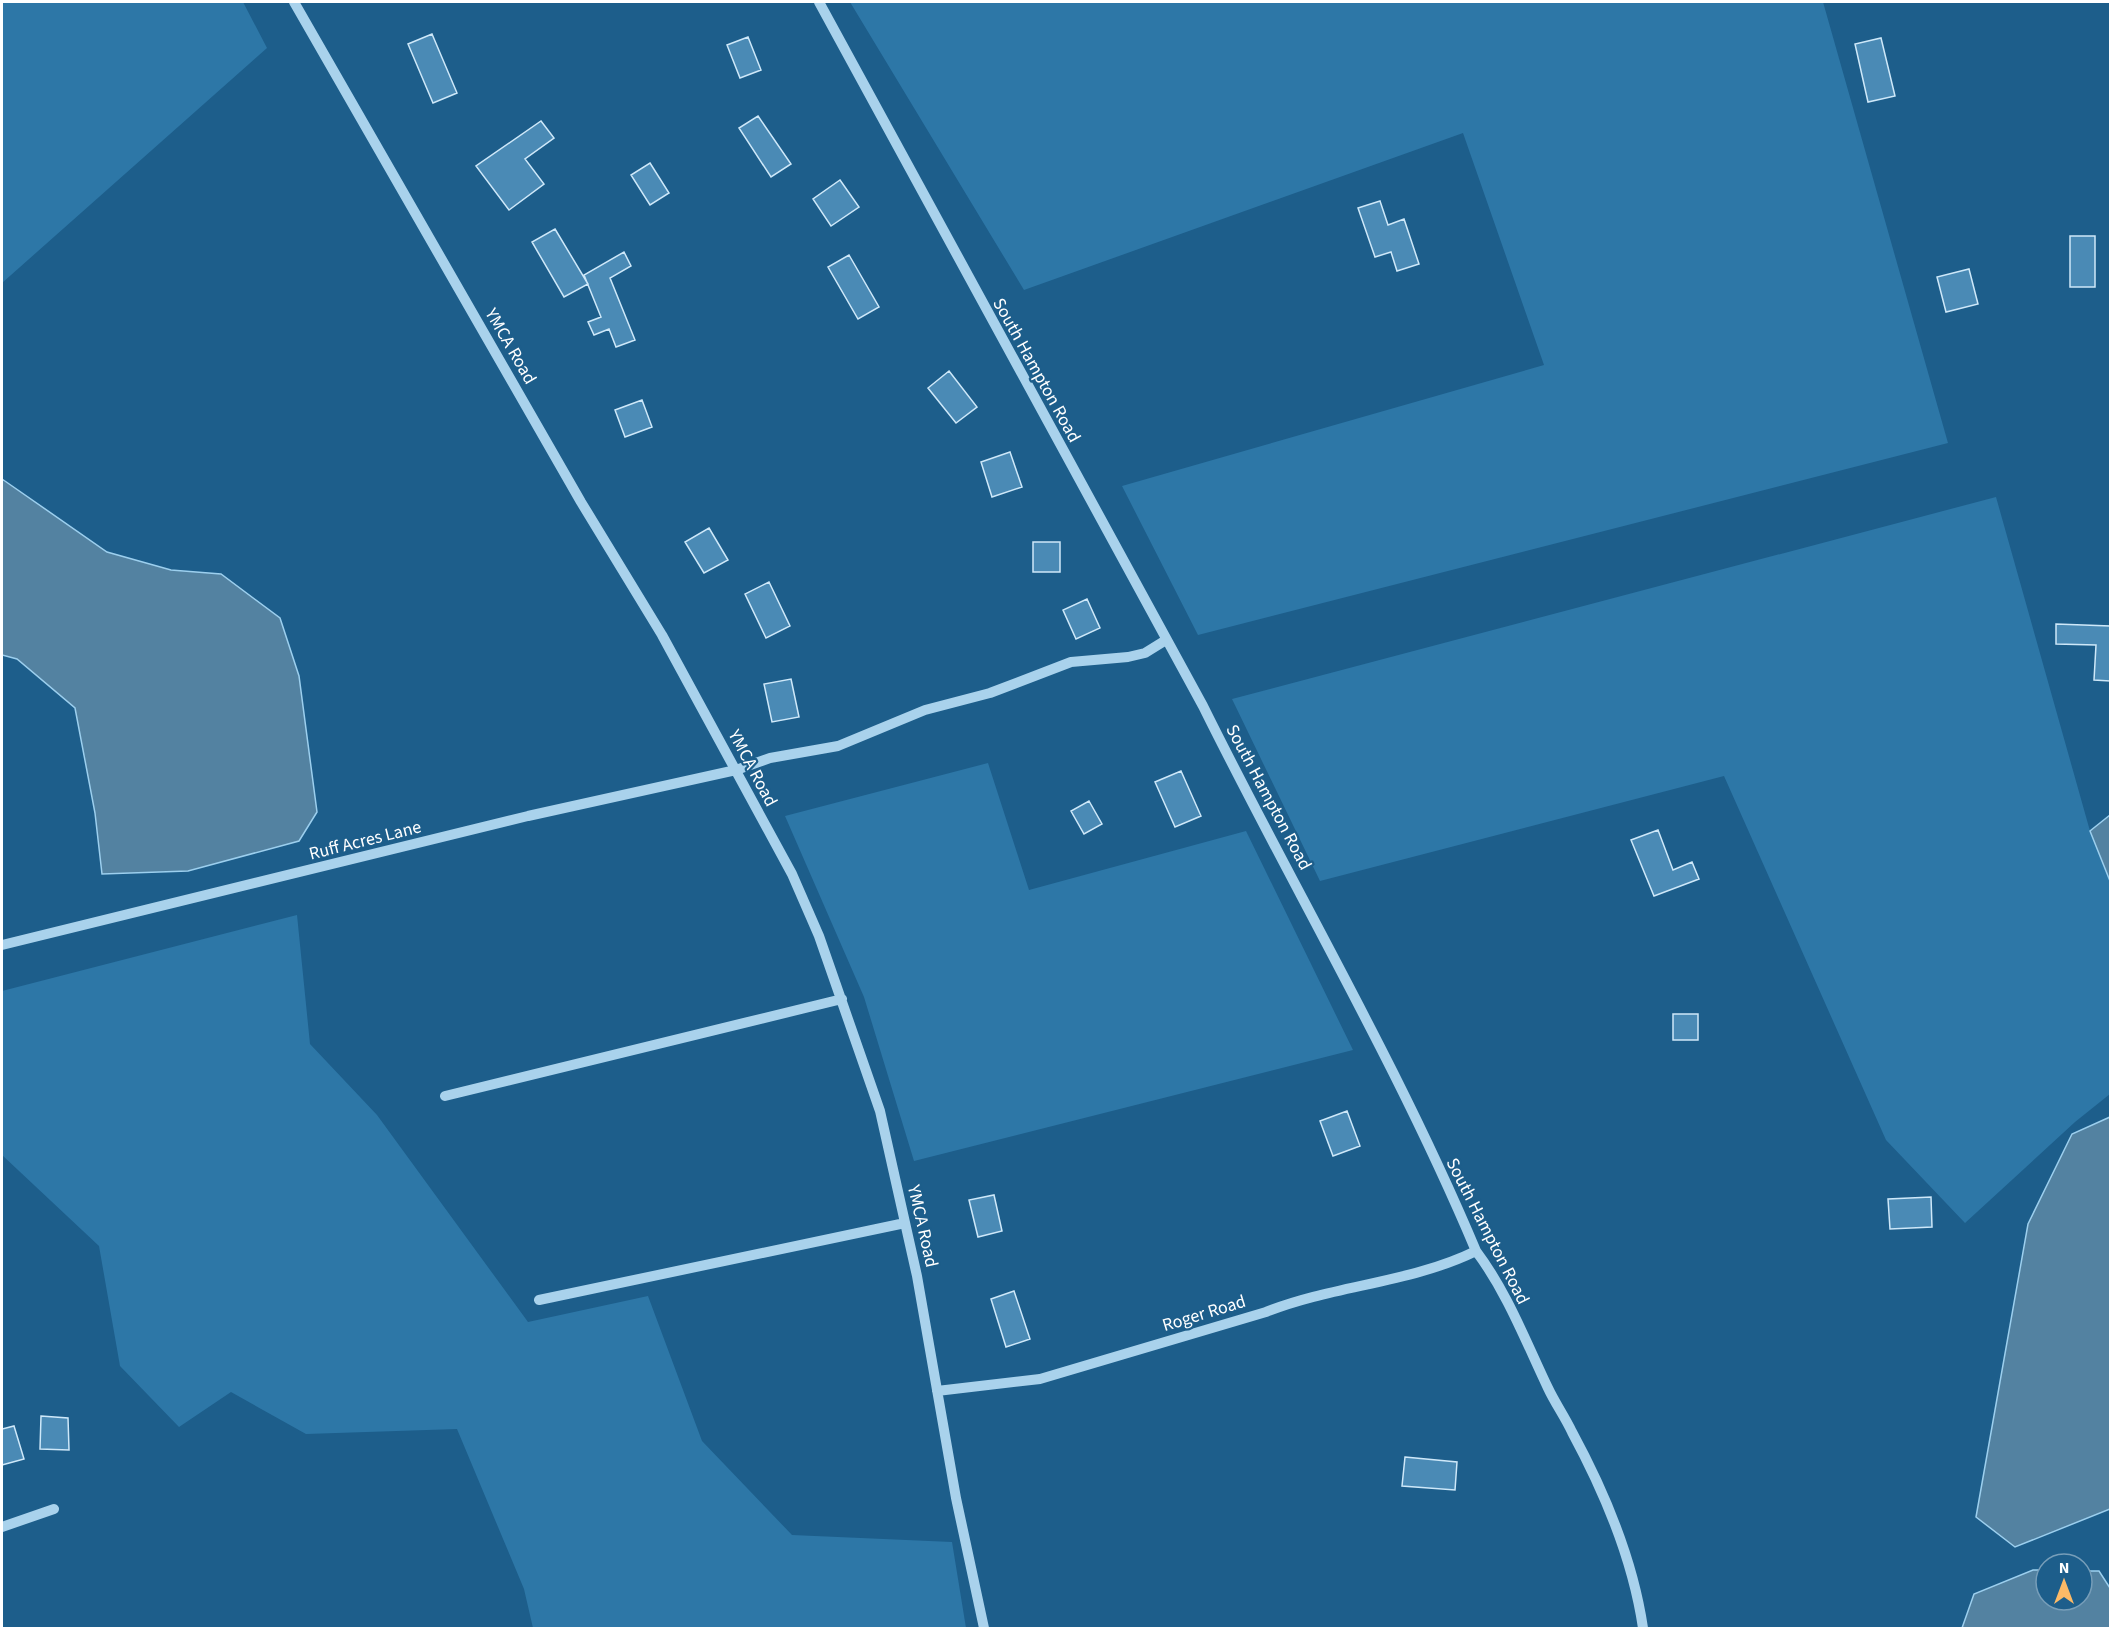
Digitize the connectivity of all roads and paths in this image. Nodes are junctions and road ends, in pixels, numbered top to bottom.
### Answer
1 (294, 2) edge
2 (819, 2) edge
3 (1166, 640) junction
4 (736, 770) junction
5 (2, 945) edge
6 (842, 999) junction
7 (445, 1096) dead end
8 (905, 1223) junction
9 (1476, 1251) junction
10 (539, 1300) dead end
11 (937, 1391) junction
12 (54, 1509) dead end
13 (2, 1527) edge
14 (984, 1629) edge
15 (1643, 1629) edge

1 - 4 street, YMCA Road
2 - 3 street, South Hampton Road
3 - 4 street, Ruff Acres Lane
3 - 9 street, South Hampton Road
4 - 5 street, Ruff Acres Lane
4 - 6 street, YMCA Road
6 - 7 street
6 - 8 street, YMCA Road
8 - 10 street
8 - 11 street, YMCA Road
9 - 11 street, Roger Road
9 - 15 street, South Hampton Road
11 - 14 street, YMCA Road
12 - 13 street

